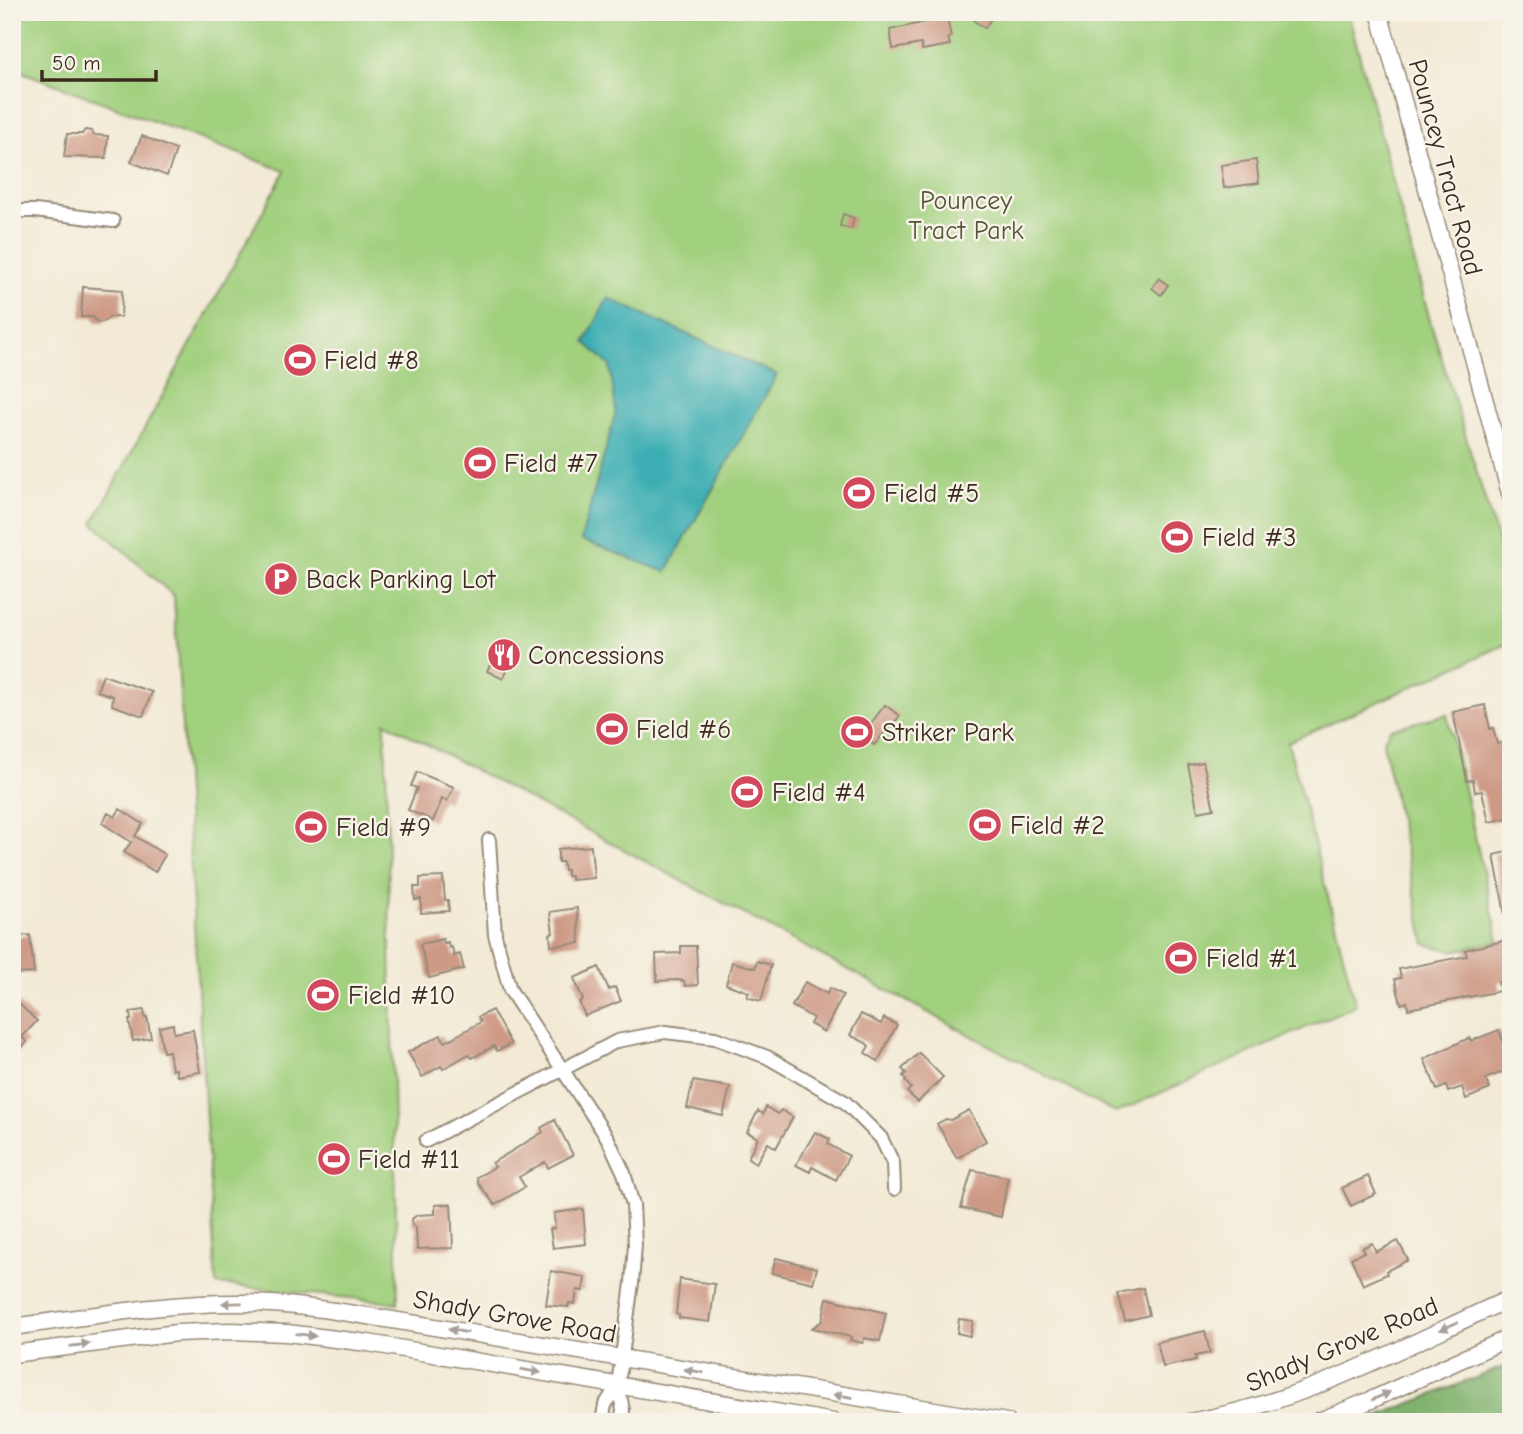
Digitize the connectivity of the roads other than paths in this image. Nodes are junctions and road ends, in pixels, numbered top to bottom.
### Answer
1 (1379, 12) edge
2 (12, 211) edge
3 (113, 222) dead end
4 (1511, 496) edge
5 (489, 840) dead end
6 (560, 1069) junction
7 (426, 1141) dead end
8 (894, 1189) dead end
9 (1511, 1298) edge
10 (12, 1327) edge
11 (1511, 1337) edge
12 (12, 1354) edge
13 (622, 1359) junction
14 (618, 1385) junction
15 (602, 1422) edge
16 (621, 1422) edge
17 (834, 1422) edge
18 (1007, 1422) edge
19 (1189, 1422) edge
20 (1317, 1422) edge

1 - 4 main road, Pouncey Tract Road
2 - 3 street
5 - 6 street
6 - 7 street
6 - 8 street
6 - 13 street
9 -> 19 main road, Shady Grove Road
13 -> 10 main road, Shady Grove Road
20 -> 11 main road
12 -> 14 main road, Shady Grove Road
13 - 14 street
18 -> 13 main road, Shady Grove Road
14 - 15 street
14 - 16 street
14 - 17 main road, Shady Grove Road

